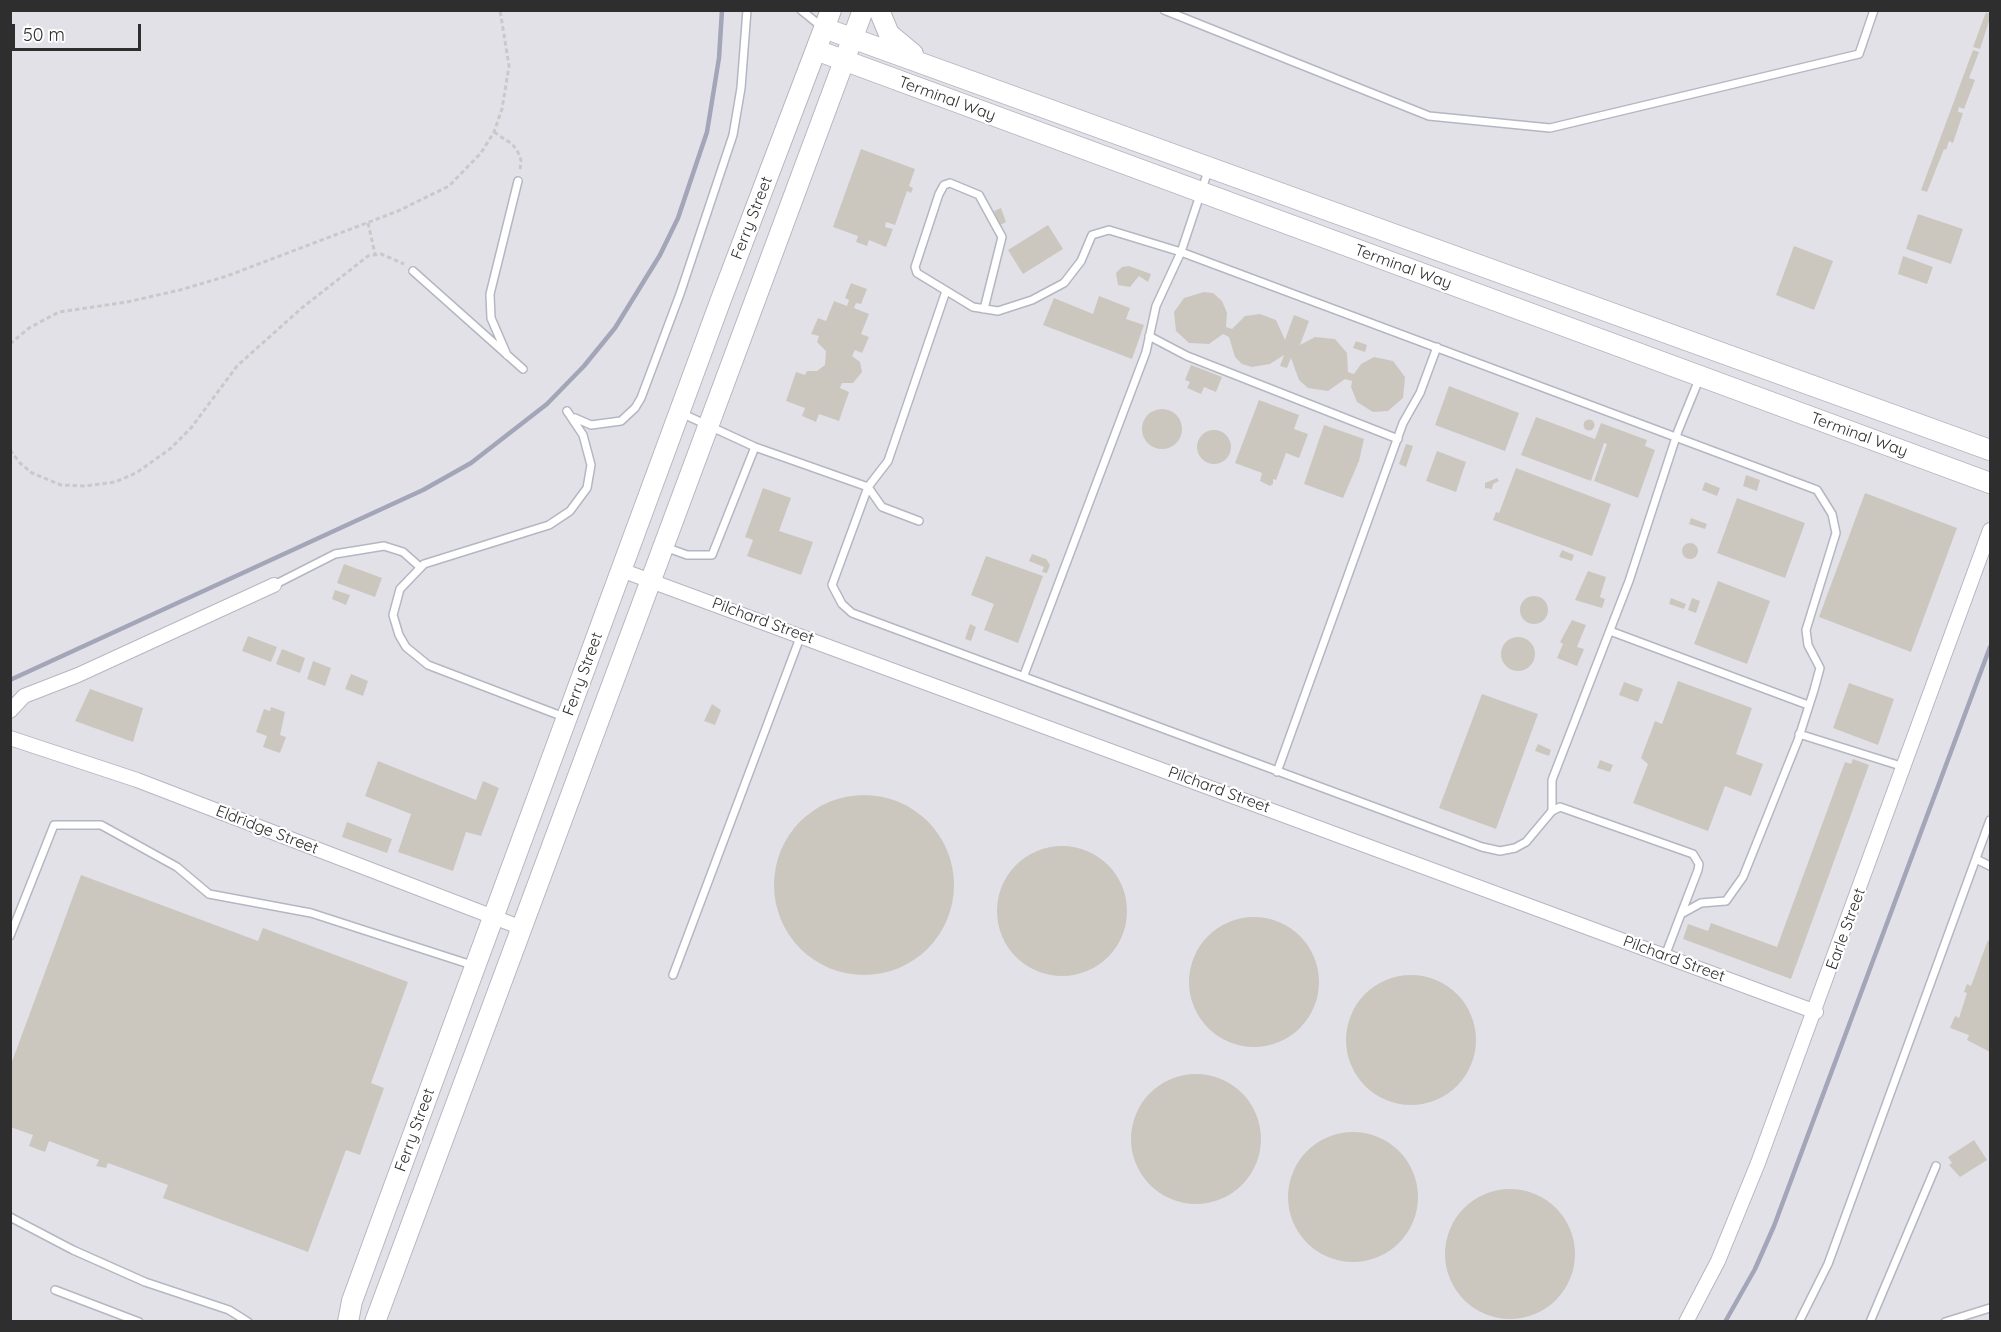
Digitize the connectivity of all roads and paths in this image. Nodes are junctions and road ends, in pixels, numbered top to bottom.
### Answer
1 (500, 10) edge
2 (747, 10) edge
3 (801, 10) edge
4 (863, 10) edge
5 (879, 10) edge
6 (1164, 10) edge
7 (1874, 10) edge
8 (827, 19) edge
9 (853, 38) junction
10 (816, 50) junction
11 (844, 62) junction
12 (930, 66) junction
13 (494, 132) junction
14 (1209, 166) junction
15 (518, 181) joint
16 (1201, 193) junction
17 (368, 223) junction
18 (1181, 252) junction
19 (375, 254) junction
20 (413, 271) joint
21 (946, 291) junction
22 (984, 309) junction
23 (1149, 336) junction
24 (10, 344) edge
25 (1437, 347) junction
26 (507, 355) junction
27 (523, 369) dead end
28 (1700, 377) junction
29 (567, 411) dead end
30 (679, 412) junction
31 (573, 417) junction
32 (709, 426) junction
33 (1677, 437) junction
34 (1398, 439) junction
35 (755, 447) junction
36 (10, 450) edge
37 (1990, 450) edge
38 (1990, 483) edge
39 (868, 488) junction
40 (919, 521) dead end
41 (1990, 530) edge
42 (663, 547) junction
43 (420, 567) junction
44 (621, 570) junction
45 (651, 580) junction
46 (274, 585) joint
47 (1610, 631) junction
48 (801, 635) junction
49 (1024, 675) junction
50 (1808, 705) junction
51 (10, 711) edge
52 (566, 718) junction
53 (1799, 734) junction
54 (10, 738) edge
55 (1904, 767) junction
56 (1277, 772) junction
57 (1552, 811) junction
58 (1990, 820) edge
59 (1976, 859) junction
60 (1990, 866) edge
61 (1681, 914) junction
62 (493, 917) junction
63 (522, 927) junction
64 (10, 936) edge
65 (1665, 956) junction
66 (475, 966) junction
67 (673, 975) dead end
68 (1816, 1012) junction
69 (1936, 1166) dead end
70 (10, 1217) edge
71 (55, 1290) dead end
72 (1990, 1308) edge
73 (139, 1322) edge
74 (248, 1322) edge
75 (348, 1322) edge
76 (375, 1322) edge
77 (1686, 1322) edge
78 (1799, 1322) edge
79 (1870, 1322) edge
80 (1945, 1322) edge

1 - 13 path
2 - 31 lane
3 - 8 lane
4 - 9 main road
5 - 12 main road
6 - 7 lane
8 - 9 main road, Terminal Way
8 - 10 main road, Ferry Street
9 - 11 main road, Ferry Street
9 - 12 main road, Terminal Way
10 - 11 main road, Terminal Way
10 - 30 main road, Ferry Street
11 - 16 main road, Terminal Way
11 - 32 main road, Ferry Street
12 - 14 main road, Terminal Way
13 - 15 path
13 - 17 path
14 - 16 lane
14 - 37 main road, Terminal Way
15 - 26 lane
16 - 18 lane
16 - 28 main road, Terminal Way
17 - 19 path
17 - 24 path
18 - 22 lane
18 - 23 lane
18 - 25 lane
19 - 20 path
19 - 36 path
20 - 26 lane
21 - 22 lane
21 - 22 lane
21 - 39 lane
23 - 34 lane
23 - 49 lane
25 - 33 lane
25 - 34 lane
26 - 27 lane
28 - 33 lane
28 - 38 main road, Terminal Way
29 - 31 lane
30 - 32 lane
30 - 44 main road, Ferry Street
31 - 43 lane
32 - 35 lane
32 - 42 main road, Ferry Street
33 - 47 lane
33 - 50 lane
34 - 56 lane
35 - 39 lane
35 - 42 lane
39 - 40 lane
39 - 49 lane
41 - 55 street, Earle Street
42 - 45 main road, Ferry Street
43 - 46 lane
43 - 52 lane
44 - 45 street, Pilchard Street
44 - 52 main road, Ferry Street
45 - 48 street, Pilchard Street
45 - 63 main road, Ferry Street
46 - 51 street
47 - 50 lane
47 - 57 lane
48 - 65 street, Pilchard Street
48 - 67 lane
49 - 56 lane
50 - 53 lane
52 - 62 main road, Ferry Street
53 - 55 lane
53 - 61 lane
54 - 62 street, Eldridge Street
55 - 68 street, Earle Street
56 - 57 lane
57 - 61 lane
58 - 59 lane
59 - 60 lane
59 - 78 lane
61 - 65 lane
62 - 63 street, Eldridge Street
62 - 66 main road, Ferry Street
63 - 76 main road, Ferry Street
64 - 66 lane
65 - 68 street, Pilchard Street
66 - 75 main road, Ferry Street
68 - 77 street, Earle Street
69 - 79 lane
70 - 74 lane
71 - 73 lane
72 - 80 lane

